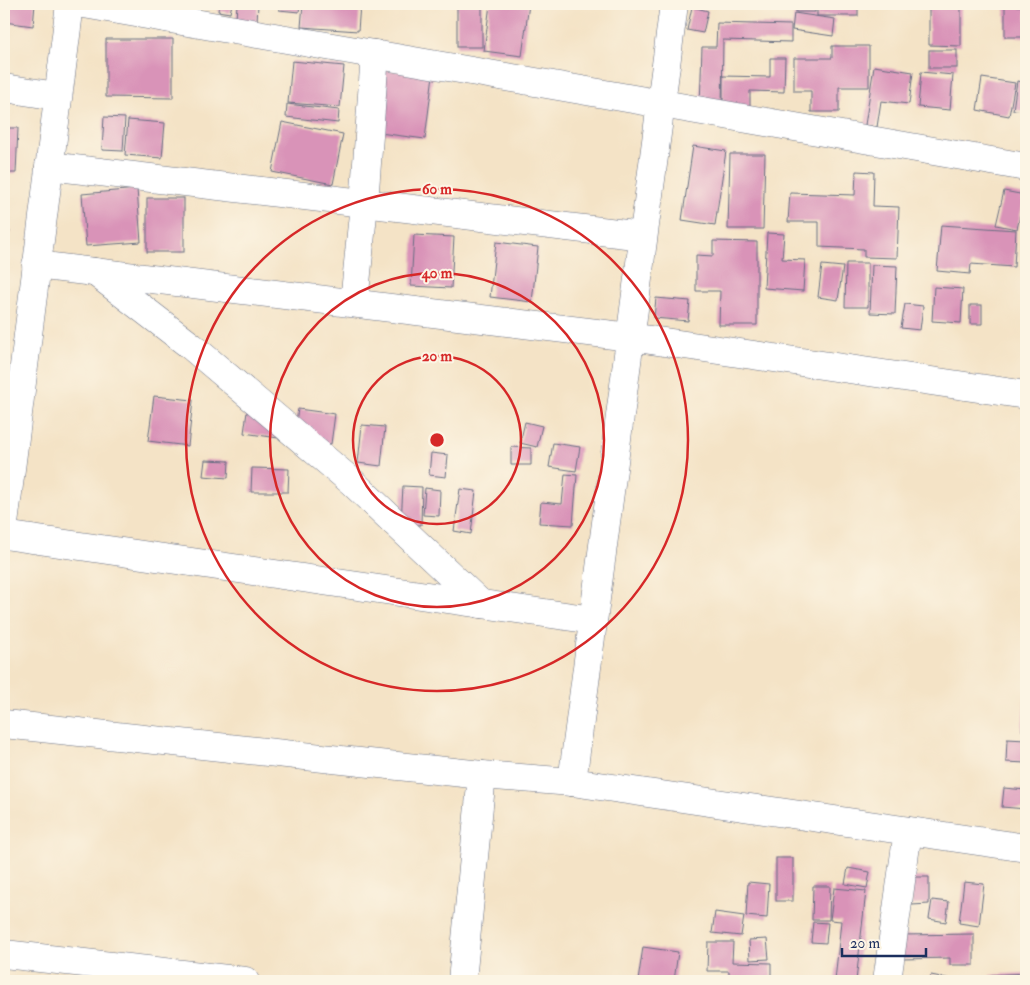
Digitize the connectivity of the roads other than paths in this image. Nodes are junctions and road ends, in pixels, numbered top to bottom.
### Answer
1 (70, 4) edge
2 (84, 4) edge
3 (674, 4) edge
4 (375, 54) junction
5 (4, 88) edge
6 (58, 96) junction
7 (661, 104) junction
8 (49, 166) junction
9 (1026, 167) edge
10 (364, 204) junction
11 (643, 236) junction
12 (36, 265) junction
13 (95, 272) junction
14 (354, 303) junction
15 (630, 337) junction
16 (1026, 395) edge
17 (4, 524) edge
18 (4, 535) edge
19 (481, 604) junction
20 (593, 620) junction
21 (4, 724) edge
22 (482, 775) junction
23 (572, 782) junction
24 (908, 831) junction
25 (1026, 848) edge
26 (4, 954) edge
27 (245, 981) edge
28 (462, 981) edge
29 (887, 981) edge

1 - 6 street
2 - 4 street
3 - 7 street
4 - 7 street
4 - 10 street
5 - 6 street
6 - 8 street
7 - 9 street
7 - 11 street
8 - 10 street
8 - 12 street
10 - 11 street
10 - 14 street
11 - 15 street
12 - 13 street
12 - 17 street
13 - 14 street
13 - 19 street
14 - 15 street
15 - 16 street
15 - 20 street
18 - 19 street
19 - 20 street
20 - 23 street
21 - 22 street
22 - 23 street
22 - 28 street
23 - 24 street
24 - 25 street
24 - 29 street
26 - 27 street

